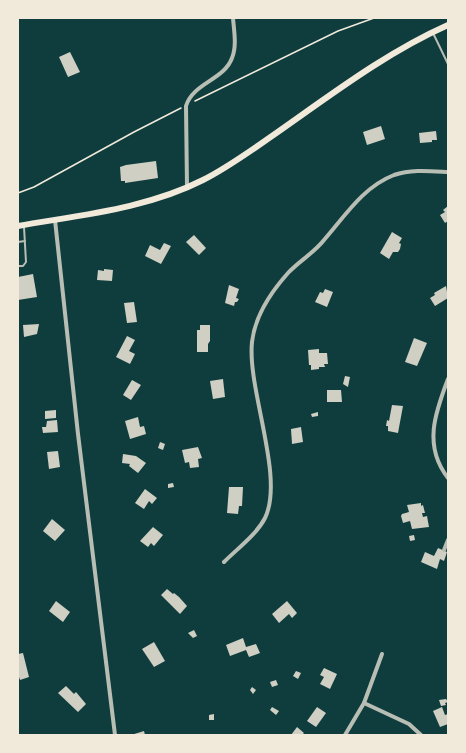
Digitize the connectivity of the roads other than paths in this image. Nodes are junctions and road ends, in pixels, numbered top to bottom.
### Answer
1 (233, 18) edge
2 (448, 25) edge
3 (433, 32) junction
4 (448, 64) edge
5 (448, 172) edge
6 (187, 187) junction
7 (55, 220) junction
8 (21, 226) edge
9 (25, 241) junction
10 (18, 242) edge
11 (18, 266) edge
12 (448, 379) edge
13 (448, 478) edge
14 (448, 540) edge
15 (444, 550) dead end
16 (224, 562) dead end
17 (382, 654) dead end
18 (364, 704) junction
19 (115, 735) edge
20 (345, 735) edge
21 (421, 735) edge

1 - 6 street
2 - 3 main road
3 - 4 lane
3 - 6 main road
5 - 16 street
6 - 7 main road
7 - 8 main road
7 - 19 street
8 - 9 lane
9 - 10 lane
9 - 11 lane
12 - 13 street
14 - 15 street
17 - 18 street
18 - 20 street
18 - 21 street

